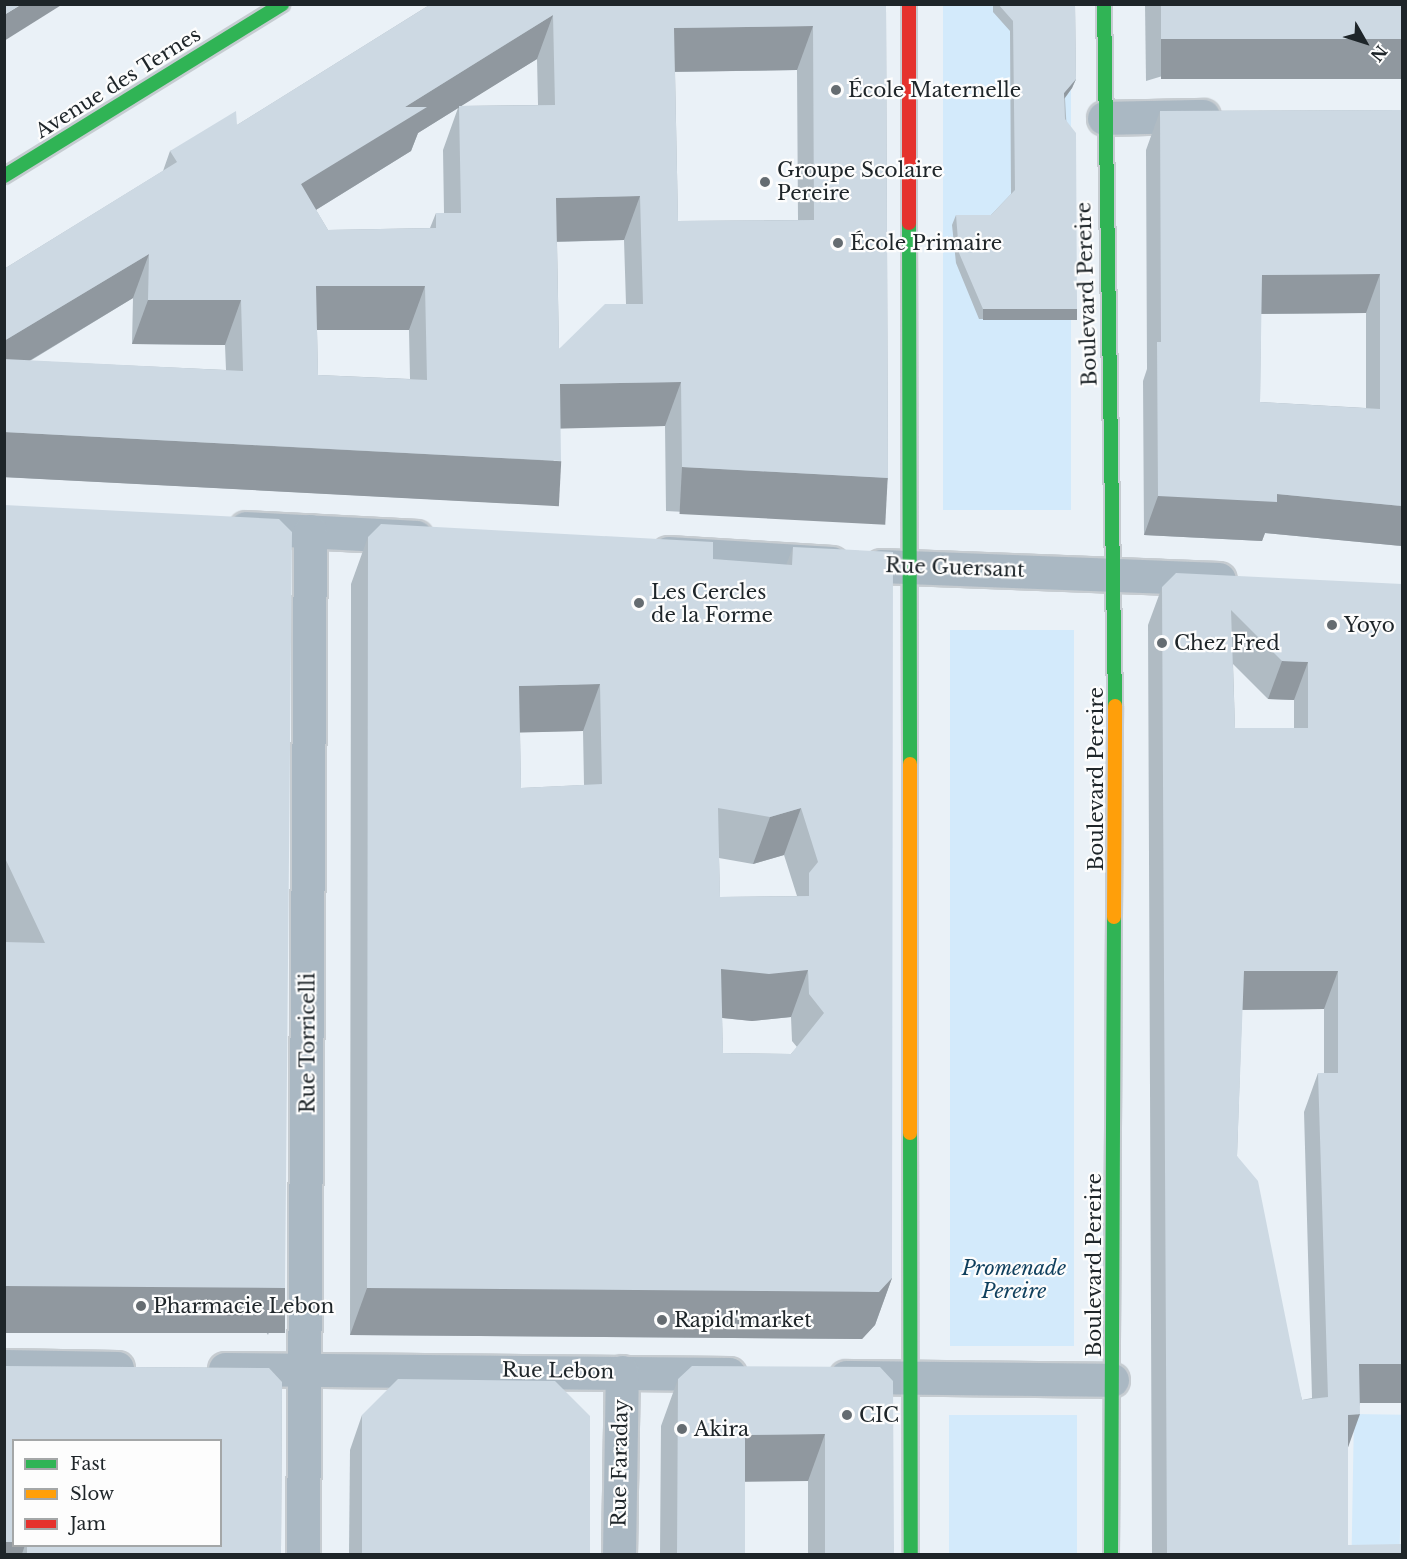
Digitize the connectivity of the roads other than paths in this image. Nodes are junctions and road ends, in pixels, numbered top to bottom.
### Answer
1 (282, 4) edge
2 (909, 4) edge
3 (1104, 4) edge
4 (1240, 115) edge
5 (1104, 118) junction
6 (4, 176) edge
7 (209, 526) edge
8 (310, 531) junction
9 (451, 539) edge
10 (640, 551) edge
11 (907, 568) junction
12 (1116, 573) junction
13 (1250, 580) edge
14 (4, 1366) edge
15 (146, 1368) edge
16 (193, 1369) edge
17 (306, 1371) junction
18 (622, 1372) junction
19 (760, 1375) edge
20 (818, 1376) edge
21 (910, 1378) junction
22 (1112, 1380) junction
23 (303, 1554) edge
24 (619, 1554) edge
25 (911, 1554) edge
26 (1112, 1554) edge

1 - 6 main road, Avenue des Ternes
2 - 11 main road
3 - 5 main road, Boulevard Pereire
4 - 5 street
5 - 12 main road, Boulevard Pereire
7 - 8 street
8 - 9 street
8 - 17 street, Rue Torricelli
10 - 11 street, Rue Guersant
11 - 12 street, Rue Guersant
11 - 21 main road
12 - 13 street, Rue Guersant
12 - 22 main road, Boulevard Pereire
14 - 15 street
16 - 17 street, Rue Lebon
17 - 18 street, Rue Lebon
17 - 23 street, Rue Torricelli
18 - 19 street, Rue Lebon
18 - 24 street, Rue Faraday
20 - 21 street
21 - 22 street
21 - 25 main road
22 - 26 main road, Boulevard Pereire

